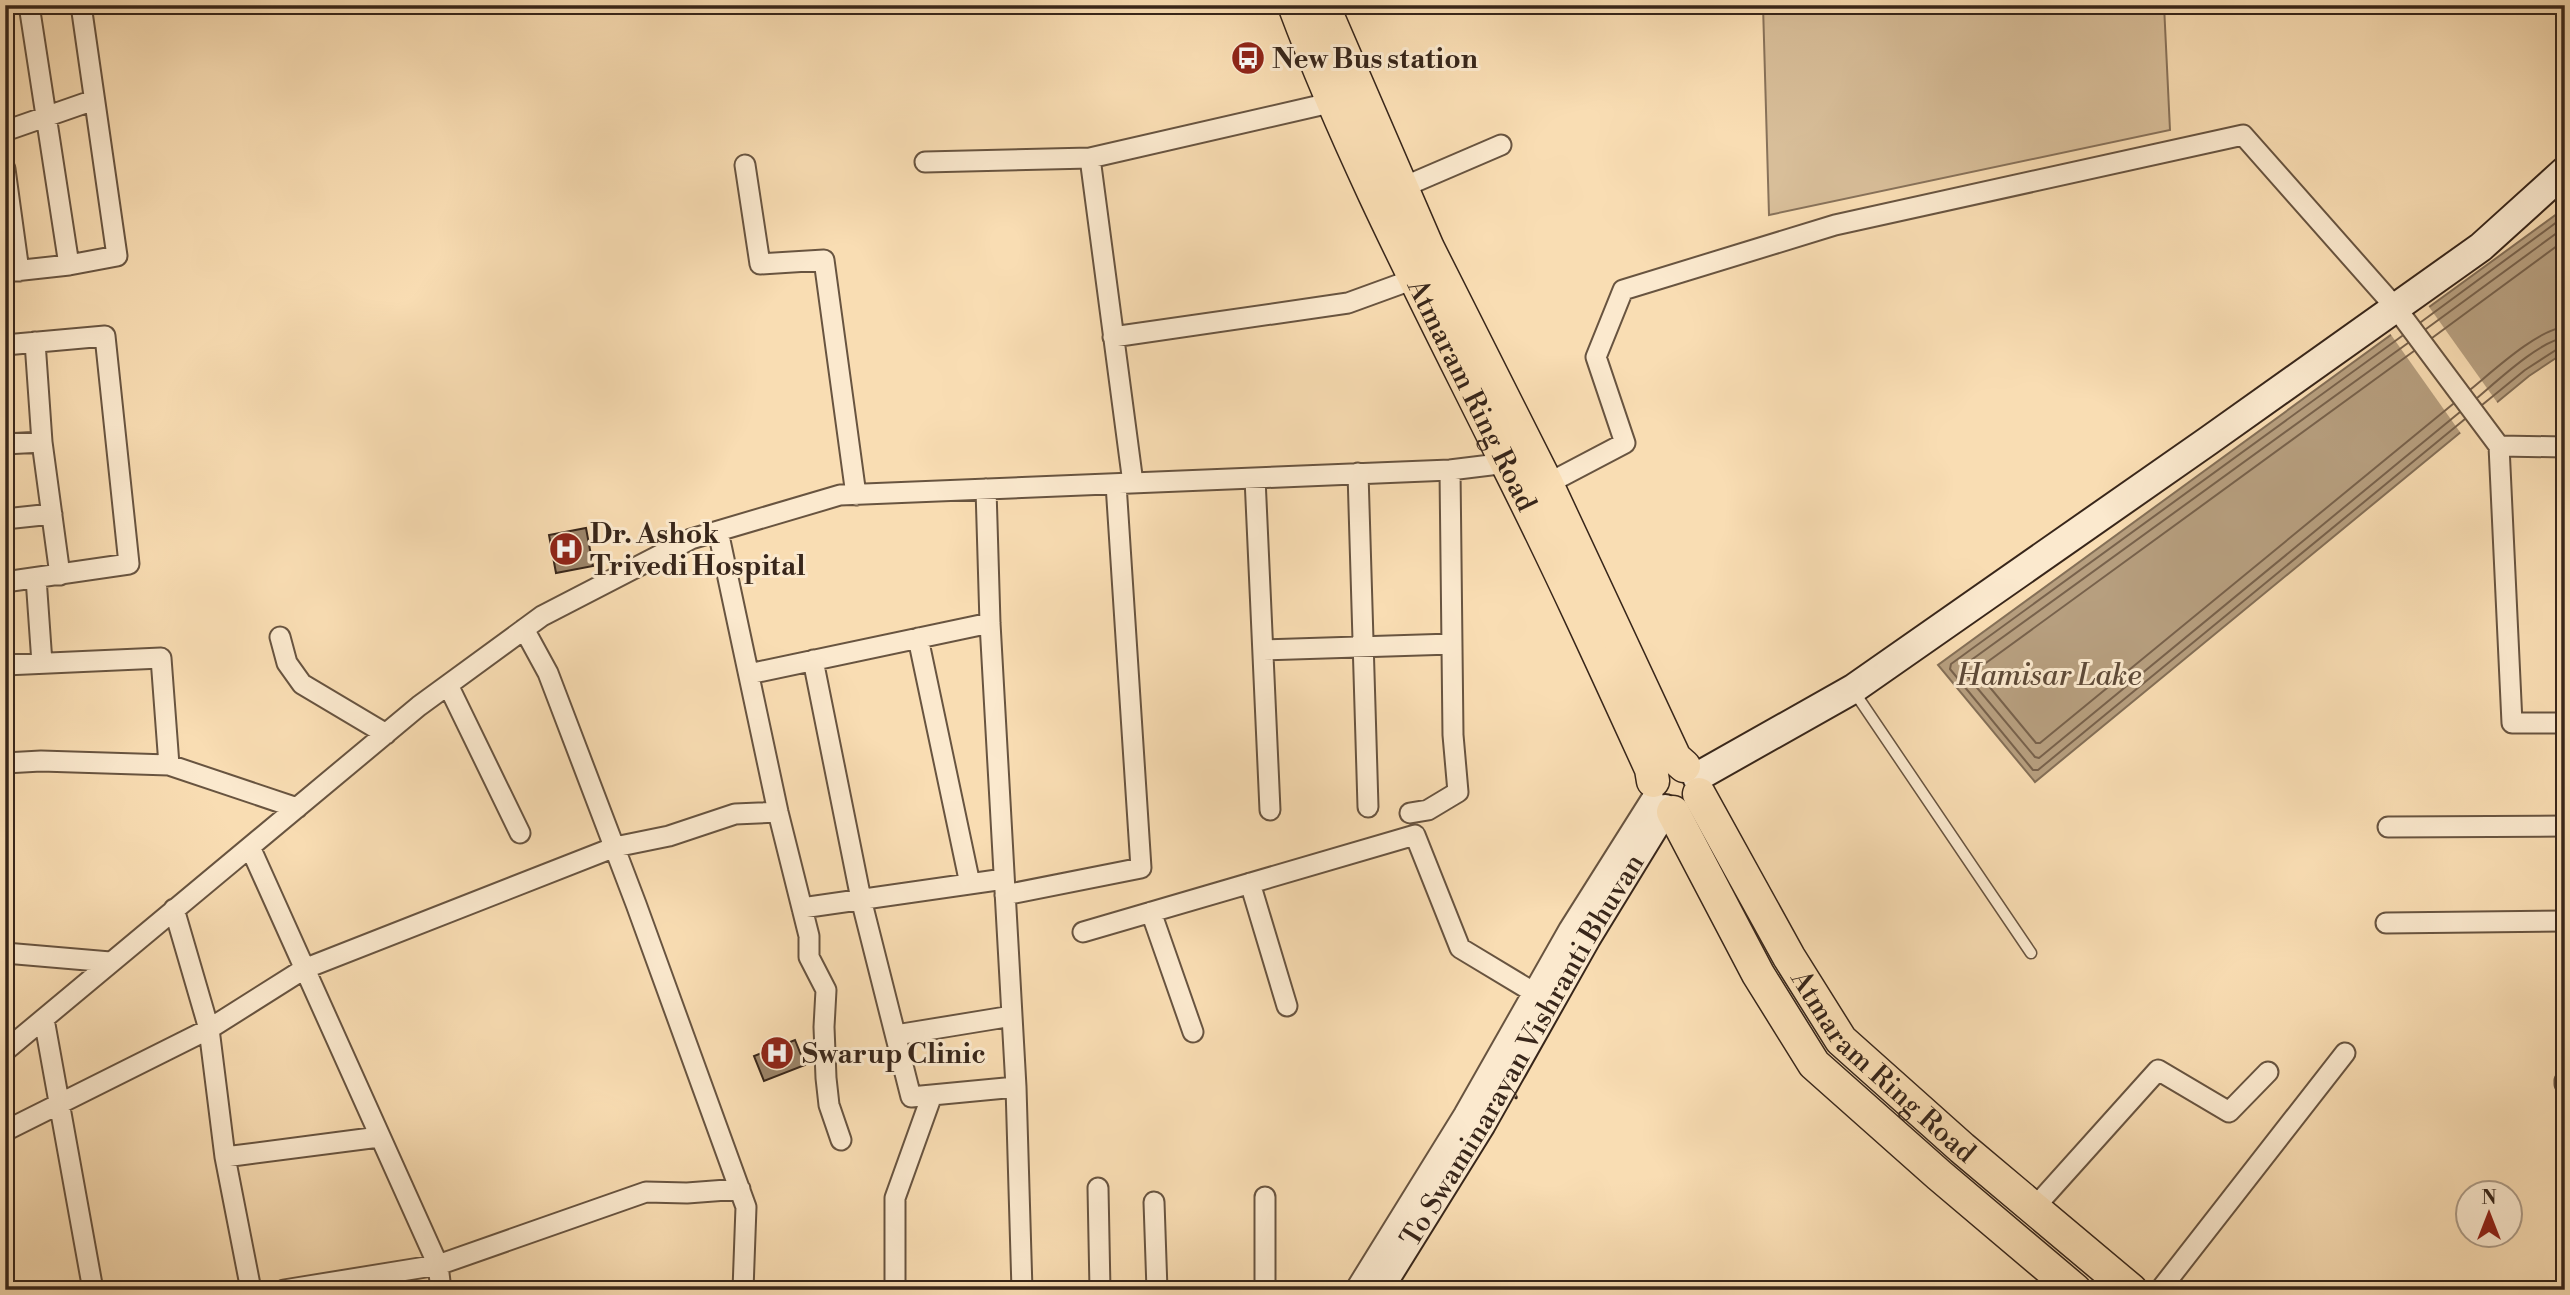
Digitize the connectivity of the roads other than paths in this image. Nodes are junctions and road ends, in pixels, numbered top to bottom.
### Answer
1 (29, 5) edge
2 (81, 5) edge
3 (1294, 5) edge
4 (1322, 5) edge
5 (94, 100) junction
6 (1334, 102) junction
7 (45, 117) junction
8 (5, 131) edge
9 (1501, 145) dead end
10 (1090, 158) junction
11 (925, 162) dead end
12 (745, 165) dead end
13 (5, 169) edge
14 (2565, 171) edge
15 (1401, 188) junction
16 (69, 265) junction
17 (12, 271) edge
18 (1414, 279) junction
19 (2396, 307) junction
20 (1113, 337) junction
21 (35, 342) junction
22 (5, 345) edge
23 (42, 442) junction
24 (5, 444) edge
25 (2499, 446) junction
26 (2565, 447) edge
27 (1507, 463) junction
28 (1450, 470) junction
29 (1358, 472) junction
30 (1255, 478) junction
31 (1124, 484) junction
32 (1547, 484) junction
33 (986, 489) junction
34 (856, 495) junction
35 (52, 514) junction
36 (5, 519) edge
37 (718, 531) junction
38 (60, 575) junction
39 (36, 578) junction
40 (5, 582) edge
41 (990, 623) junction
42 (524, 629) junction
43 (280, 637) dead end
44 (918, 638) junction
45 (1452, 644) junction
46 (1364, 648) junction
47 (1262, 650) junction
48 (813, 660) junction
49 (42, 663) junction
50 (5, 665) edge
51 (749, 674) junction
52 (448, 685) junction
53 (1853, 690) junction
54 (2565, 723) edge
55 (386, 734) junction
56 (5, 763) edge
57 (169, 765) junction
58 (1694, 779) junction
59 (1661, 799) junction
60 (1368, 807) dead end
61 (297, 808) junction
62 (1270, 810) dead end
63 (778, 812) junction
64 (1410, 813) dead end
65 (2565, 826) edge
66 (2388, 827) dead end
67 (520, 833) dead end
68 (250, 847) junction
69 (615, 847) junction
70 (1250, 883) junction
71 (970, 884) junction
72 (1004, 887) junction
73 (861, 900) junction
74 (802, 908) junction
75 (174, 909) junction
76 (1151, 912) junction
77 (2565, 921) edge
78 (2386, 923) dead end
79 (1083, 932) dead end
80 (2031, 953) dead end
81 (8, 955) edge
82 (110, 962) junction
83 (304, 969) junction
84 (1533, 992) junction
85 (1287, 1006) dead end
86 (1012, 1016) junction
87 (44, 1020) junction
88 (209, 1029) junction
89 (1192, 1032) dead end
90 (895, 1035) junction
91 (5, 1051) edge
92 (2345, 1053) dead end
93 (2268, 1072) dead end
94 (1016, 1087) junction
95 (932, 1095) junction
96 (61, 1102) junction
97 (5, 1131) edge
98 (379, 1137) junction
99 (841, 1140) dead end
100 (225, 1157) junction
101 (1098, 1188) dead end
102 (740, 1189) junction
103 (1265, 1197) dead end
104 (1154, 1202) dead end
105 (2034, 1208) junction
106 (438, 1265) junction
107 (93, 1290) edge
108 (251, 1290) edge
109 (284, 1290) edge
110 (440, 1290) edge
111 (743, 1290) edge
112 (895, 1290) edge
113 (1022, 1290) edge
114 (1100, 1290) edge
115 (1157, 1290) edge
116 (1265, 1290) edge
117 (1355, 1290) edge
118 (1378, 1290) edge
119 (2075, 1290) edge
120 (2131, 1290) edge
121 (2160, 1290) edge

1 - 7 street
2 - 5 street
3 - 6 main road, Atmaram Ring Road
4 - 15 main road, Atmaram Ring Road
5 - 7 street
5 - 16 street
6 - 10 street
6 - 18 main road, Atmaram Ring Road
7 - 8 street
7 - 16 street
9 - 15 street
10 - 11 street
10 - 20 street
12 - 34 street
13 - 17 street
14 - 19 street
15 - 32 main road, Atmaram Ring Road
16 - 17 street
18 - 20 street
18 - 27 main road, Atmaram Ring Road
19 - 25 street
19 - 32 street
19 - 53 street
20 - 31 street
21 - 22 street
21 - 23 street
21 - 38 street
23 - 24 street
23 - 35 street
25 - 26 street
25 - 54 street
27 - 28 street
27 - 59 main road, Atmaram Ring Road
28 - 29 street
28 - 45 street
29 - 30 street
29 - 46 street
30 - 31 street
30 - 47 street
31 - 33 street
31 - 72 street
32 - 58 main road, Atmaram Ring Road
33 - 34 street
33 - 41 street
34 - 37 street
35 - 36 street
35 - 38 street
37 - 42 street
37 - 51 street
38 - 39 street
39 - 40 street
39 - 49 street
41 - 44 street
41 - 72 street
42 - 52 street
42 - 69 street
43 - 55 street
44 - 48 street
44 - 71 street
45 - 46 street
45 - 64 street
46 - 47 street
46 - 60 street
47 - 62 street
48 - 51 street
48 - 73 street
49 - 50 street
49 - 57 street
51 - 63 street
52 - 55 street
52 - 67 street
53 - 58 street
53 - 80 lane
55 - 61 street
56 - 57 street
57 - 61 street
58 - 59 main road
58 - 59 main road
58 - 105 main road, Atmaram Ring Road
59 - 84 street
59 - 118 street, To Swaminarayan Vishranti Bhuvan
59 - 119 main road, Atmaram Ring Road
61 - 68 street
63 - 69 street
63 - 74 street
65 - 66 street
68 - 75 street
68 - 83 street
69 - 83 street
69 - 102 street
70 - 76 street
70 - 84 street
70 - 85 street
71 - 72 street
71 - 73 street
72 - 86 street
73 - 74 street
73 - 90 street
74 - 99 street
75 - 82 street
75 - 88 street
76 - 79 street
76 - 89 street
77 - 78 street
81 - 82 street
82 - 87 street
83 - 88 street
83 - 98 street
84 - 117 street
86 - 90 street
86 - 94 street
87 - 91 street
87 - 96 street
88 - 96 street
88 - 100 street
90 - 95 street
92 - 121 street
93 - 105 street
94 - 95 street
94 - 113 street
95 - 112 street
96 - 97 street
96 - 107 street
98 - 100 street
98 - 106 street
100 - 108 street
101 - 114 street
102 - 106 street
102 - 111 street
103 - 116 street
104 - 115 street
105 - 120 main road, Atmaram Ring Road
106 - 109 street
106 - 110 street

